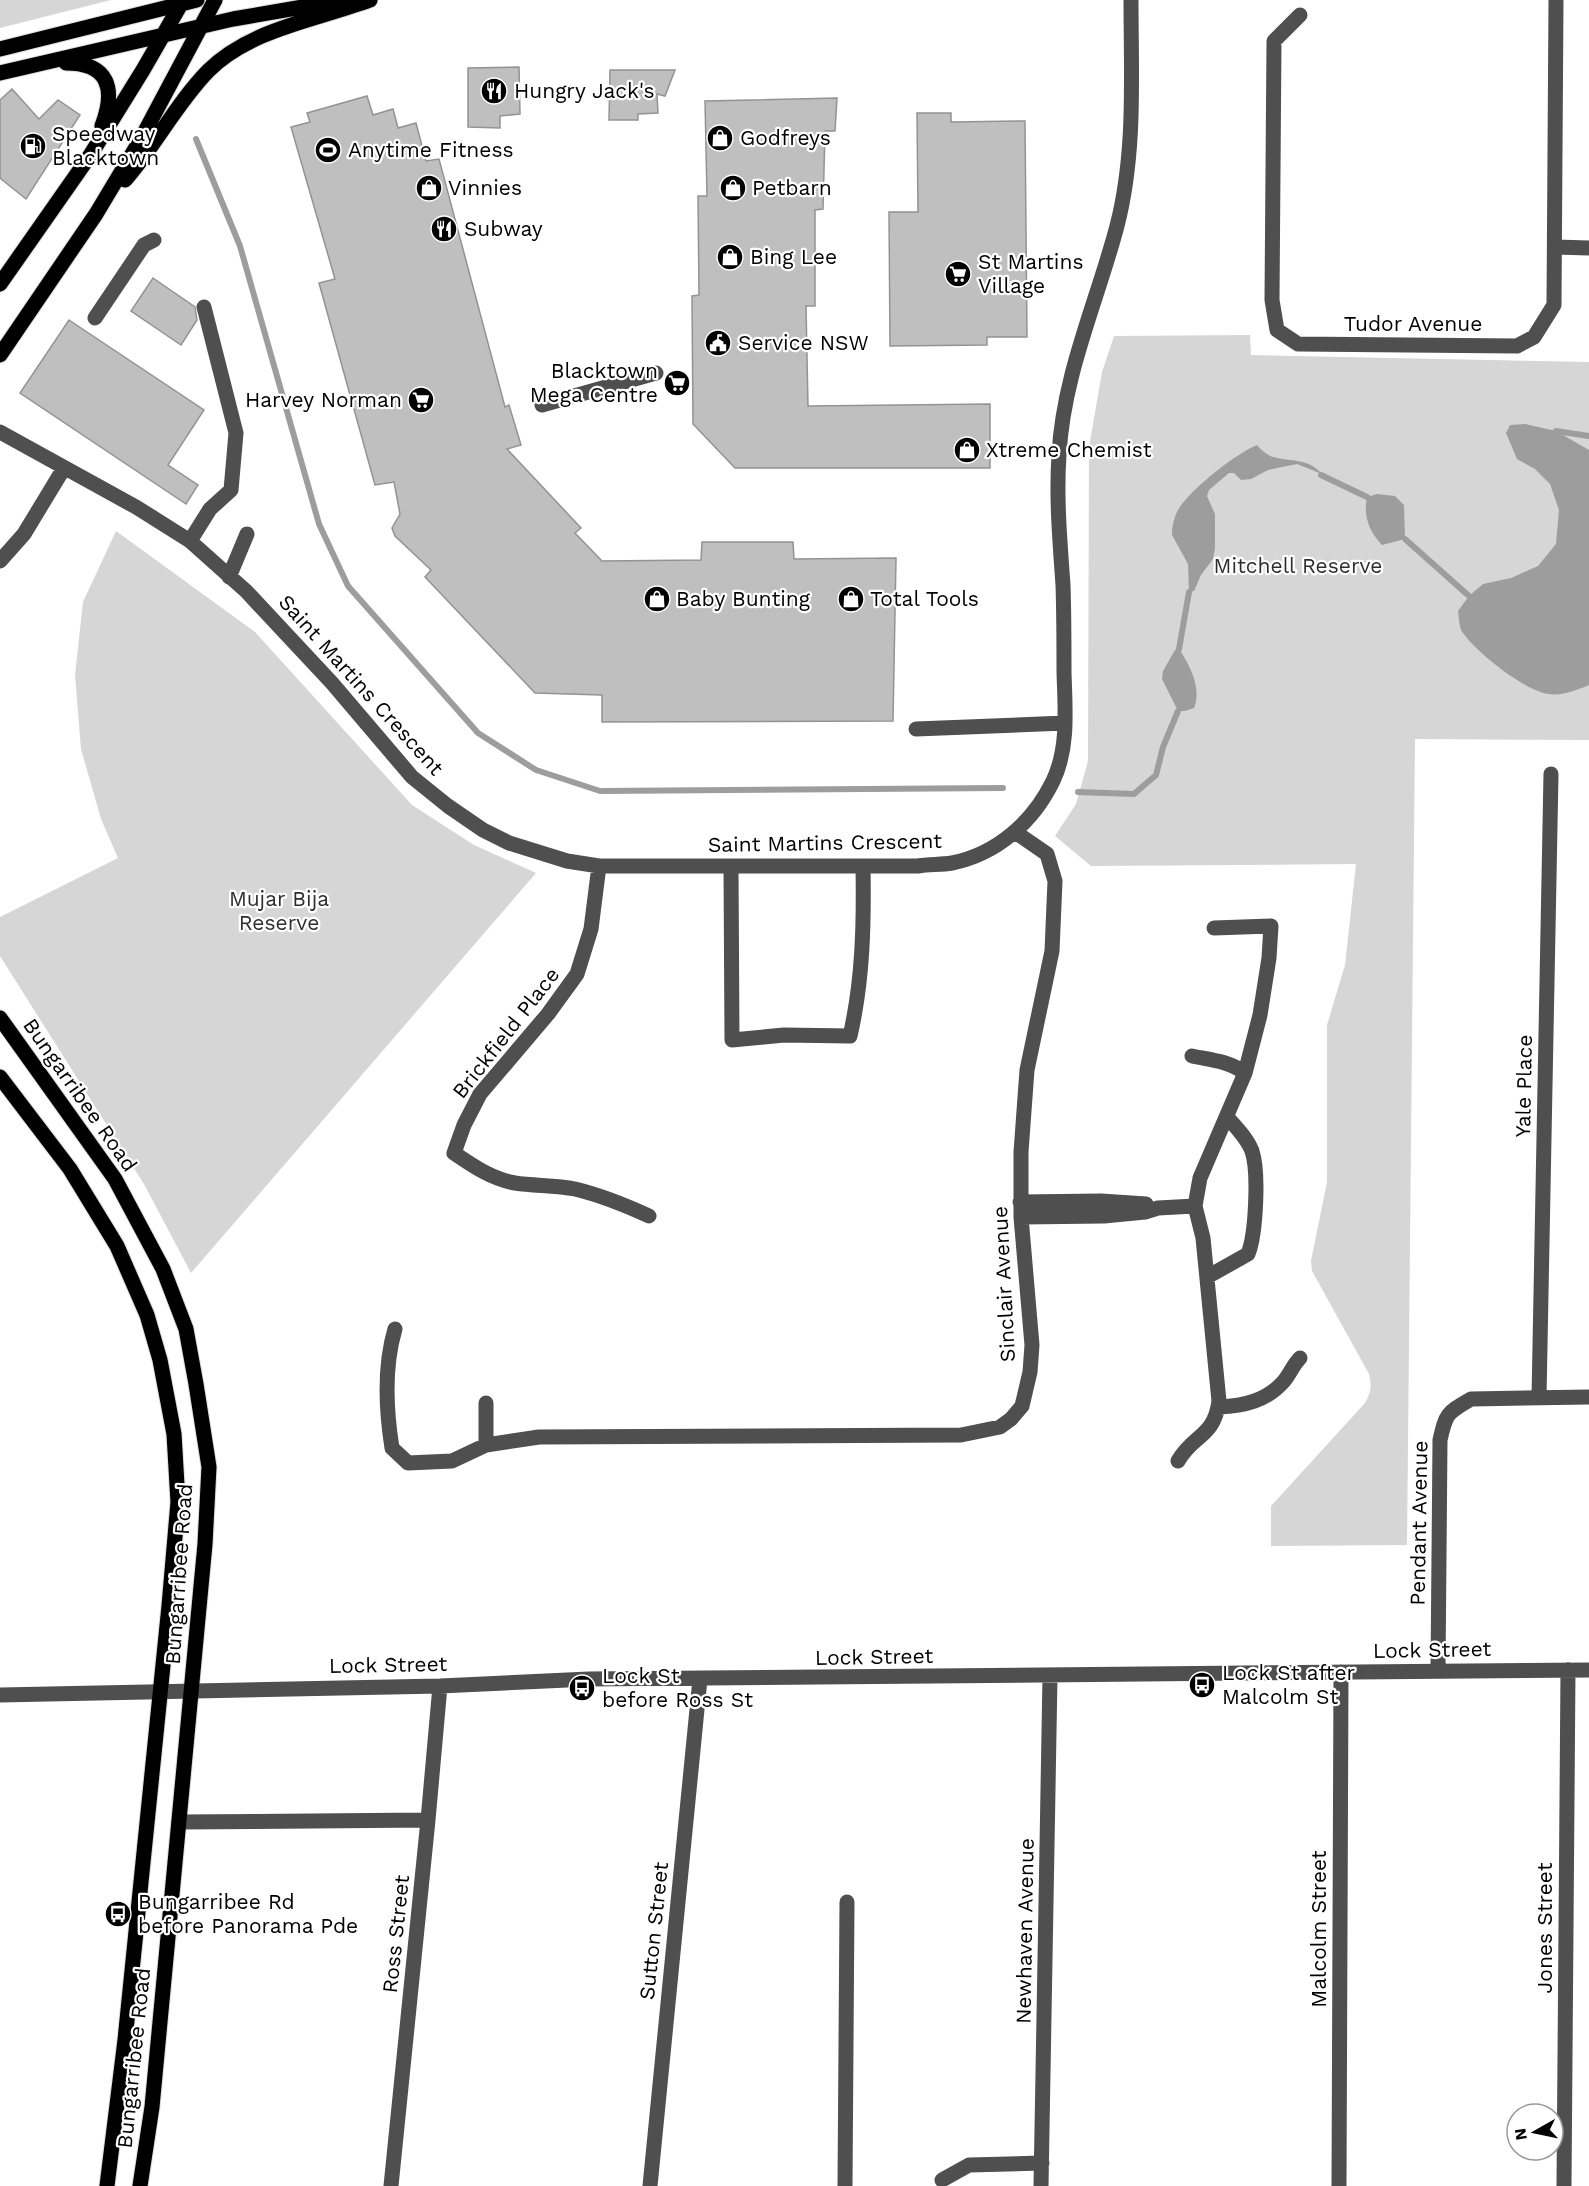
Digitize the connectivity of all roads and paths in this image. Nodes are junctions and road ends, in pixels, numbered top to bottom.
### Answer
1 (197, 0) edge
2 (215, 0) edge
3 (343, 0) edge
4 (370, 0) edge
5 (1131, 0) edge
6 (1556, 0) edge
7 (182, 2) edge
8 (1300, 15) dead end
9 (201, 27) junction
10 (163, 35) junction
11 (0, 49) edge
12 (19, 69) junction
13 (0, 73) edge
14 (91, 154) junction
15 (96, 214) junction
16 (154, 240) dead end
17 (1555, 247) junction
18 (1589, 248) edge
19 (0, 285) edge
20 (204, 307) dead end
21 (95, 318) dead end
22 (0, 355) edge
23 (656, 373) dead end
24 (542, 405) dead end
25 (0, 432) edge
26 (64, 468) junction
27 (247, 534) dead end
28 (190, 541) junction
29 (0, 561) edge
30 (229, 577) junction
31 (1065, 723) junction
32 (916, 729) dead end
33 (1551, 774) dead end
34 (1015, 832) junction
35 (599, 866) junction
36 (731, 866) junction
37 (862, 866) junction
38 (1214, 928) dead end
39 (0, 1018) edge
40 (1192, 1056) dead end
41 (1245, 1073) junction
42 (0, 1077) edge
43 (1227, 1117) junction
44 (1020, 1202) junction
45 (1195, 1206) junction
46 (1158, 1208) junction
47 (648, 1216) dead end
48 (1021, 1217) junction
49 (1207, 1277) junction
50 (395, 1329) dead end
51 (1300, 1358) dead end
52 (1589, 1397) edge
53 (1539, 1398) junction
54 (486, 1403) dead end
55 (1219, 1407) junction
56 (486, 1444) junction
57 (1178, 1461) dead end
58 (1568, 1670) junction
59 (1589, 1670) edge
60 (1438, 1671) junction
61 (1341, 1672) junction
62 (1050, 1676) junction
63 (700, 1679) junction
64 (440, 1686) junction
65 (191, 1691) junction
66 (160, 1693) junction
67 (0, 1695) edge
68 (428, 1820) junction
69 (179, 1822) junction
70 (847, 1902) dead end
71 (1042, 2163) junction
72 (942, 2180) dead end
73 (107, 2186) edge
74 (140, 2186) edge
75 (391, 2186) edge
76 (650, 2186) edge
77 (845, 2186) edge
78 (1041, 2186) edge
79 (1339, 2186) edge
80 (1564, 2186) edge

1 - 7 main road
2 - 9 main road
3 - 9 main road
4 - 15 main road
5 - 31 street, Saint Martins Crescent
6 - 17 street, Tudor Avenue
7 - 10 main road
7 - 11 main road
8 - 17 street, Tudor Avenue
9 - 10 main road
9 - 15 main road
10 - 12 main road
10 - 14 main road
12 - 13 main road
12 - 14 main road
14 - 19 main road
15 - 22 main road
16 - 21 street
17 - 18 street
20 - 28 street
23 - 24 street
25 - 26 street, Saint Martins Crescent
26 - 28 street, Saint Martins Crescent
26 - 29 street
27 - 30 street
28 - 30 street, Saint Martins Crescent
30 - 35 street, Saint Martins Crescent
31 - 32 street
31 - 34 street, Saint Martins Crescent
33 - 53 street, Yale Place
34 - 37 street, Saint Martins Crescent
34 - 44 street, Sinclair Avenue
35 - 36 street, Saint Martins Crescent
35 - 47 street, Brickfield Place
36 - 37 street, Saint Martins Crescent
36 - 37 street
38 - 41 street
39 - 65 main road, Bungarribee Road
40 - 41 street
41 - 43 street
42 - 66 main road, Bungarribee Road
43 - 45 street
43 - 49 street
44 - 46 street
44 - 48 street, Sinclair Avenue
45 - 46 street
45 - 49 street
46 - 48 street
48 - 56 street, Sinclair Avenue
49 - 55 street
50 - 56 street, Sinclair Avenue
51 - 55 street
52 - 53 street, Pendant Avenue
53 - 60 street, Pendant Avenue
54 - 56 street
55 - 57 street
58 - 59 street, Lock Street
58 - 60 street, Lock Street
58 - 80 street, Jones Street
60 - 61 street, Lock Street
61 - 62 street, Lock Street
61 - 79 street, Malcolm Street
62 - 63 street, Lock Street
62 - 71 street, Newhaven Avenue
63 - 64 street, Lock Street
63 - 76 street, Sutton Street
64 - 65 street, Lock Street
64 - 68 street, Ross Street
65 - 66 street, Lock Street
65 - 69 main road, Bungarribee Road
66 - 67 street, Lock Street
66 - 73 main road, Bungarribee Road
68 - 69 street
68 - 75 street, Ross Street
69 - 74 main road, Bungarribee Road
70 - 77 street
71 - 72 street
71 - 78 street, Newhaven Avenue

